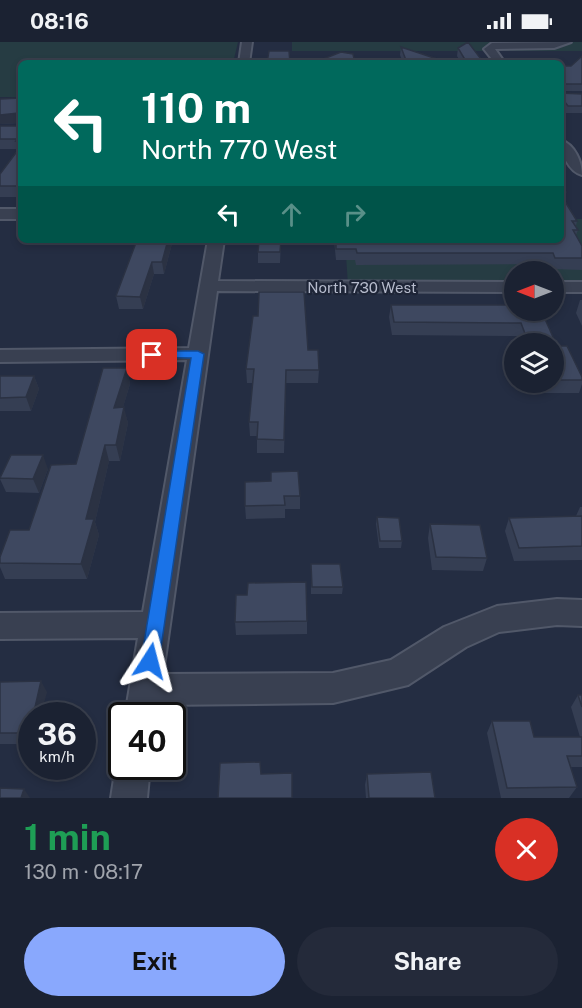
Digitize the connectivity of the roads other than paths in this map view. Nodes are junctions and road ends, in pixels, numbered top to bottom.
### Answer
1 (247, 42) edge
2 (566, 42) edge
3 (244, 60) edge
4 (498, 60) edge
5 (564, 148) edge
6 (564, 172) dead end
7 (582, 172) edge
8 (0, 214) edge
9 (18, 214) edge
10 (215, 243) edge
11 (208, 286) junction
12 (504, 287) edge
13 (564, 287) edge
14 (582, 287) edge
15 (198, 354) junction
16 (0, 356) edge
17 (582, 613) edge
18 (156, 625) junction
19 (0, 626) edge
20 (143, 702) edge
21 (156, 702) edge
22 (132, 780) edge
23 (129, 798) edge

1 - 3 street
2 - 4 street
5 - 7 street
6 - 7 street
8 - 9 street
10 - 11 street
11 - 12 street, North 730 West
11 - 15 street
13 - 14 street
15 - 16 street
15 - 18 street
17 - 21 street
18 - 19 street
18 - 20 street
22 - 23 street

